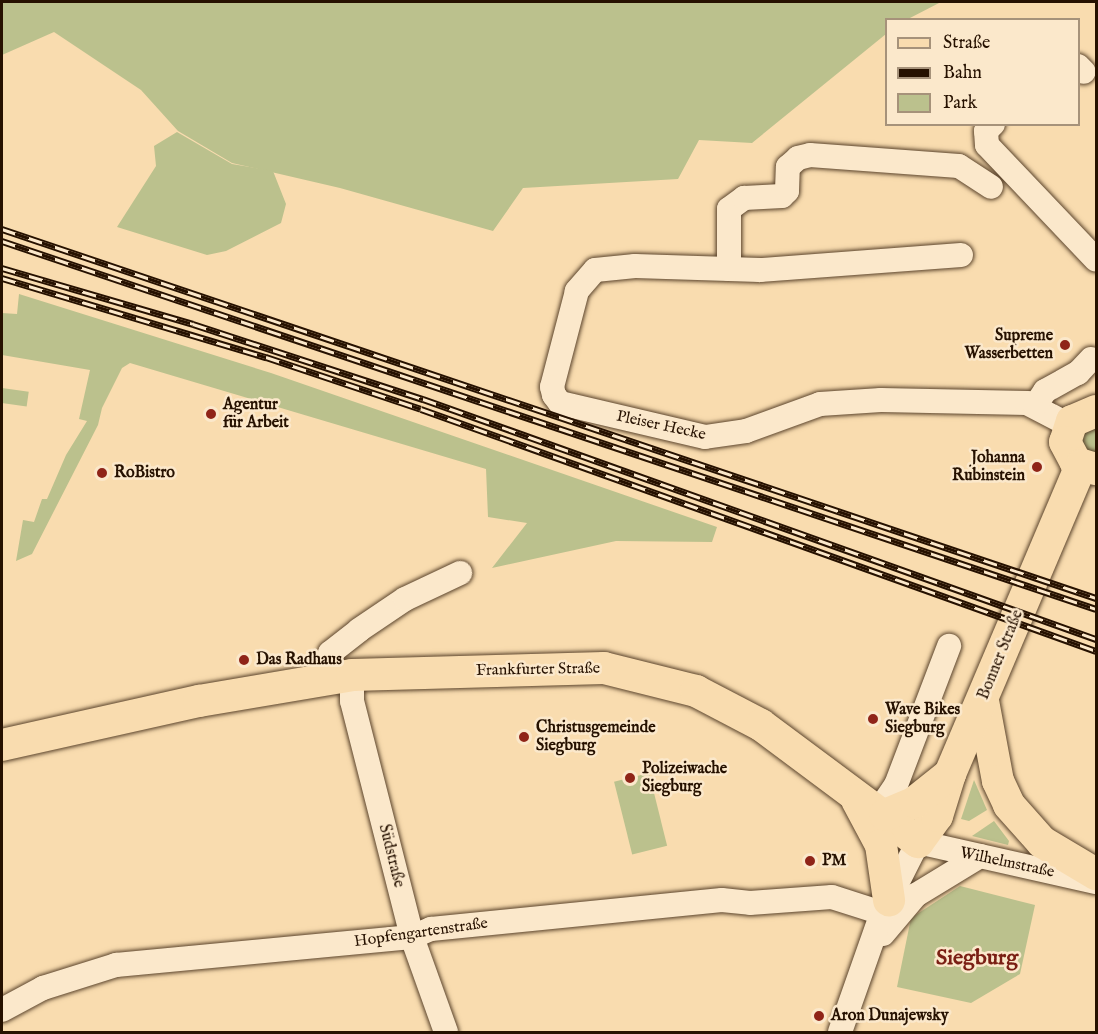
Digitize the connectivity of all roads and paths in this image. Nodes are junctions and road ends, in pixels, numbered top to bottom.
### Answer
1 (991, 126) edge
2 (991, 187) dead end
3 (961, 255) dead end
4 (1096, 260) edge
5 (729, 269) junction
6 (1091, 359) dead end
7 (1035, 406) junction
8 (1096, 411) edge
9 (1069, 425) junction
10 (1089, 468) edge
11 (460, 573) dead end
12 (949, 646) dead end
13 (338, 678) junction
14 (983, 701) junction
15 (2, 745) edge
16 (950, 774) junction
17 (852, 792) junction
18 (882, 813) junction
19 (918, 842) junction
20 (980, 856) junction
21 (1096, 874) edge
22 (1096, 882) edge
23 (885, 906) junction
24 (412, 937) junction
25 (867, 955) junction
26 (2, 1010) edge
27 (446, 1032) edge
28 (840, 1032) edge

1 - 4 street
2 - 5 street
3 - 5 street, Pleiser Hecke
5 - 7 street, Pleiser Hecke
6 - 7 street
7 - 9 street, Pleiser Hecke
8 - 9 main road
9 - 10 main road
10 - 14 main road, Bonner Straße
11 - 13 street
12 - 18 street
13 - 15 main road, Frankfurter Straße
13 - 17 main road, Frankfurter Straße
13 - 24 street, Südstraße
14 - 16 main road, Bonner Straße
14 - 21 main road
16 - 18 main road
16 - 19 main road, Bonner Straße
17 - 18 main road, Frankfurter Straße
17 - 23 main road
18 - 19 main road, Frankfurter Straße
19 - 20 street, Wilhelmstraße
19 - 23 street
20 - 22 street, Wilhelmstraße
20 - 25 street
23 - 24 street, Hopfengartenstraße
23 - 25 street
24 - 26 street, Hopfengartenstraße
24 - 27 street, Südstraße
25 - 28 street

